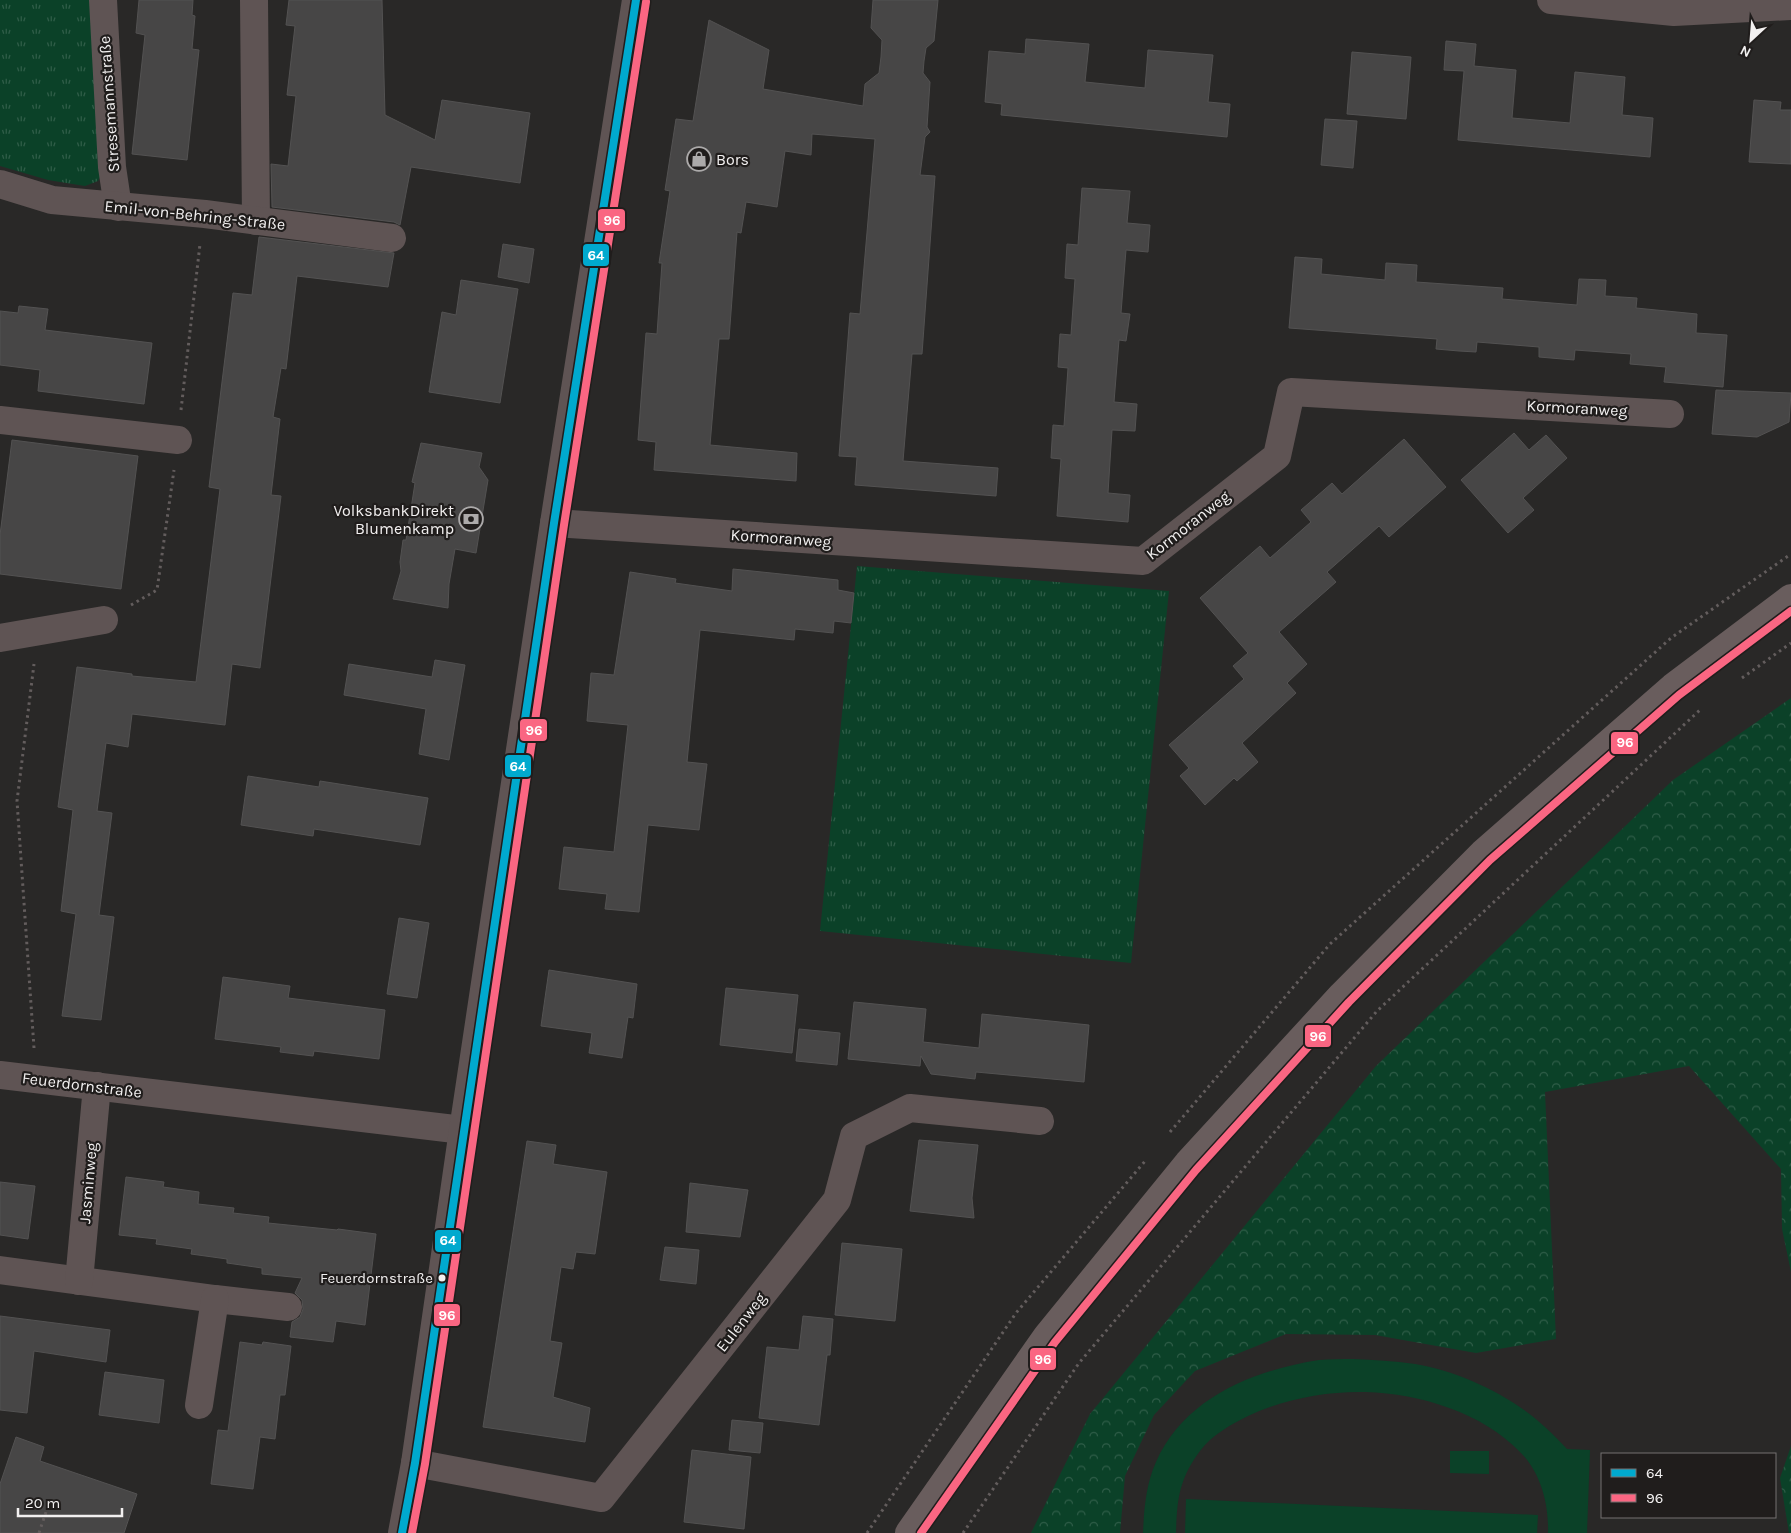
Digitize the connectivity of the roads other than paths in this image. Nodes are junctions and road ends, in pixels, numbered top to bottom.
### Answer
1 (103, 0) edge
2 (254, 0) edge
3 (636, 0) edge
4 (1553, 0) edge
5 (1791, 6) edge
6 (0, 184) edge
7 (118, 208) junction
8 (256, 221) junction
9 (392, 238) dead end
10 (1670, 414) dead end
11 (0, 420) edge
12 (178, 440) dead end
13 (554, 523) junction
14 (1791, 598) edge
15 (104, 620) dead end
16 (0, 638) edge
17 (0, 1075) edge
18 (97, 1086) junction
19 (1040, 1121) dead end
20 (463, 1130) junction
21 (0, 1270) edge
22 (79, 1281) junction
23 (215, 1299) junction
24 (288, 1306) dead end
25 (199, 1405) dead end
26 (415, 1463) junction
27 (402, 1533) edge
28 (909, 1533) edge

1 - 7 street, Stresemannstraße
2 - 8 street
3 - 13 street
4 - 5 street
6 - 7 street, Emil-von-Behring-Straße
7 - 8 street, Emil-von-Behring-Straße
8 - 9 street, Emil-von-Behring-Straße
10 - 13 street, Kormoranweg
11 - 12 street
13 - 20 street
14 - 28 main road
15 - 16 street
17 - 18 street, Feuerdornstraße
18 - 20 street, Feuerdornstraße
18 - 22 street, Jasminweg
19 - 26 street, Eulenweg
20 - 26 street
21 - 22 street
22 - 23 street
23 - 24 street
23 - 25 street
26 - 27 street

